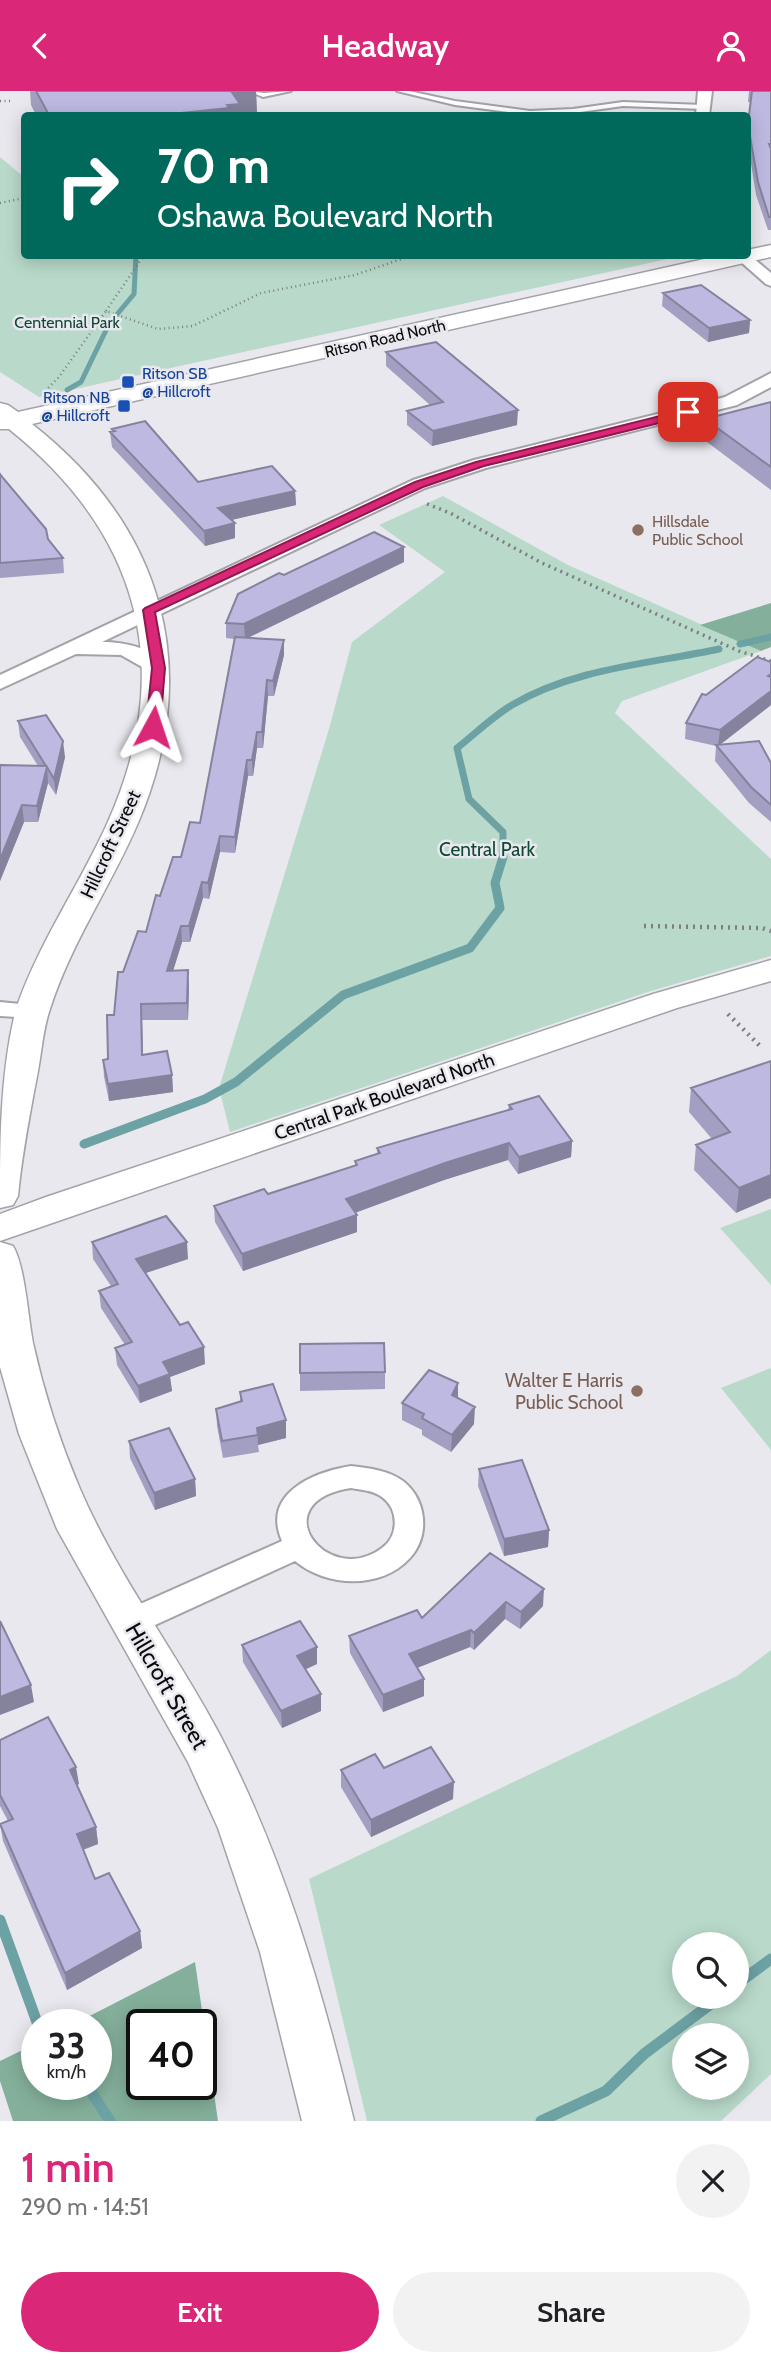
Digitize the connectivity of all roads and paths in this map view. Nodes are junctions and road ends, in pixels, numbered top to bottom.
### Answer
1 (252, 91) edge
2 (288, 91) edge
3 (400, 91) edge
4 (705, 91) edge
5 (0, 101) edge
6 (10, 101) dead end
7 (703, 111) edge
8 (522, 112) edge
9 (552, 112) edge
10 (21, 199) edge
11 (0, 203) edge
12 (771, 251) edge
13 (751, 254) edge
14 (141, 259) edge
15 (401, 259) edge
16 (727, 259) edge
17 (745, 259) edge
18 (771, 281) edge
19 (106, 311) junction
20 (771, 378) edge
21 (45, 392) dead end
22 (5, 418) edge
23 (400, 493) junction
24 (149, 610) junction
25 (63, 653) junction
26 (771, 661) edge
27 (158, 668) junction
28 (0, 683) edge
29 (644, 926) dead end
30 (771, 931) edge
31 (771, 970) edge
32 (0, 1009) edge
33 (33, 1011) junction
34 (729, 1014) dead end
35 (760, 1046) dead end
36 (0, 1196) edge
37 (0, 1228) edge
38 (0, 1255) edge
39 (299, 1546) dead end
40 (131, 1622) junction
41 (328, 2121) edge

1 - 2 lane
3 - 8 lane
4 - 7 street
5 - 6 path
7 - 9 lane
10 - 11 path
12 - 13 street, Ritson Road North
14 - 19 path
15 - 19 path
16 - 22 street, Ritson Road North
17 - 18 street
19 - 21 path
20 - 23 street
22 - 24 street, Hillcroft Street
23 - 24 street
23 - 26 path
24 - 25 street
24 - 27 street, Hillcroft Street
25 - 27 street
25 - 28 street
27 - 33 street, Hillcroft Street
29 - 30 path
31 - 37 street, Central Park Boulevard North
32 - 33 street
33 - 36 street, Hillcroft Street
34 - 35 path
38 - 40 street, Hillcroft Street
39 - 40 street
40 - 41 street, Hillcroft Street

